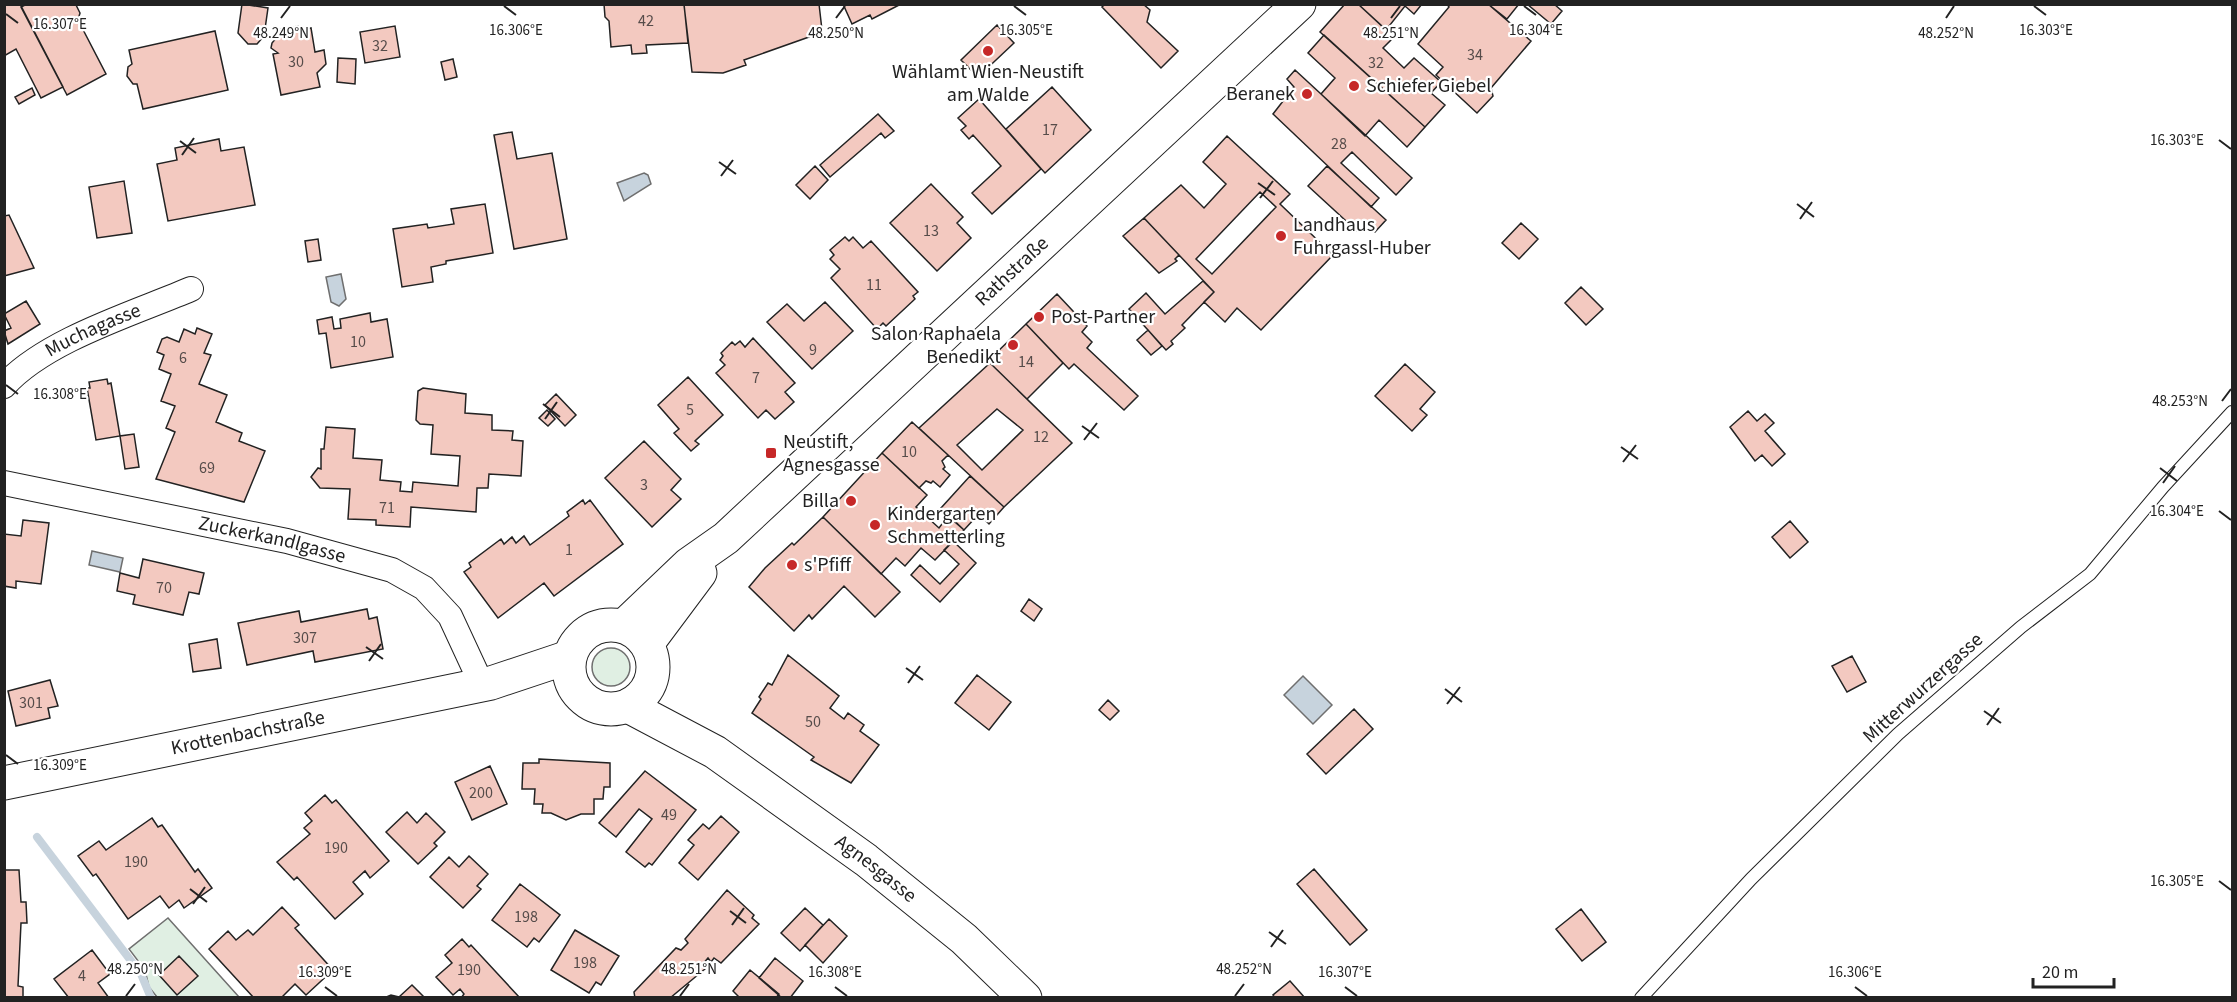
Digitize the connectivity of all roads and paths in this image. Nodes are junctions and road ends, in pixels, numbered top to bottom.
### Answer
1 (1299, 4) edge
2 (191, 289) dead end
3 (4, 386) edge
4 (2232, 412) edge
5 (4, 483) edge
6 (636, 635) junction
7 (571, 672) junction
8 (652, 679) junction
9 (486, 684) junction
10 (628, 706) junction
11 (715, 752) junction
12 (4, 783) edge
13 (1025, 998) edge
14 (1641, 998) edge

1 - 6 main road, Rathstraße
2 - 3 street, Muchagasse
4 - 14 lane, Mitterwurzergasse
5 - 9 street, Zuckerkandlgasse
6 - 7 main road
6 - 8 main road
7 - 9 main road, Krottenbachstraße
7 - 10 main road
8 - 10 main road
8 - 11 main road, Agnesgasse
9 - 12 main road, Krottenbachstraße
10 - 11 main road, Agnesgasse
11 - 13 main road, Agnesgasse

